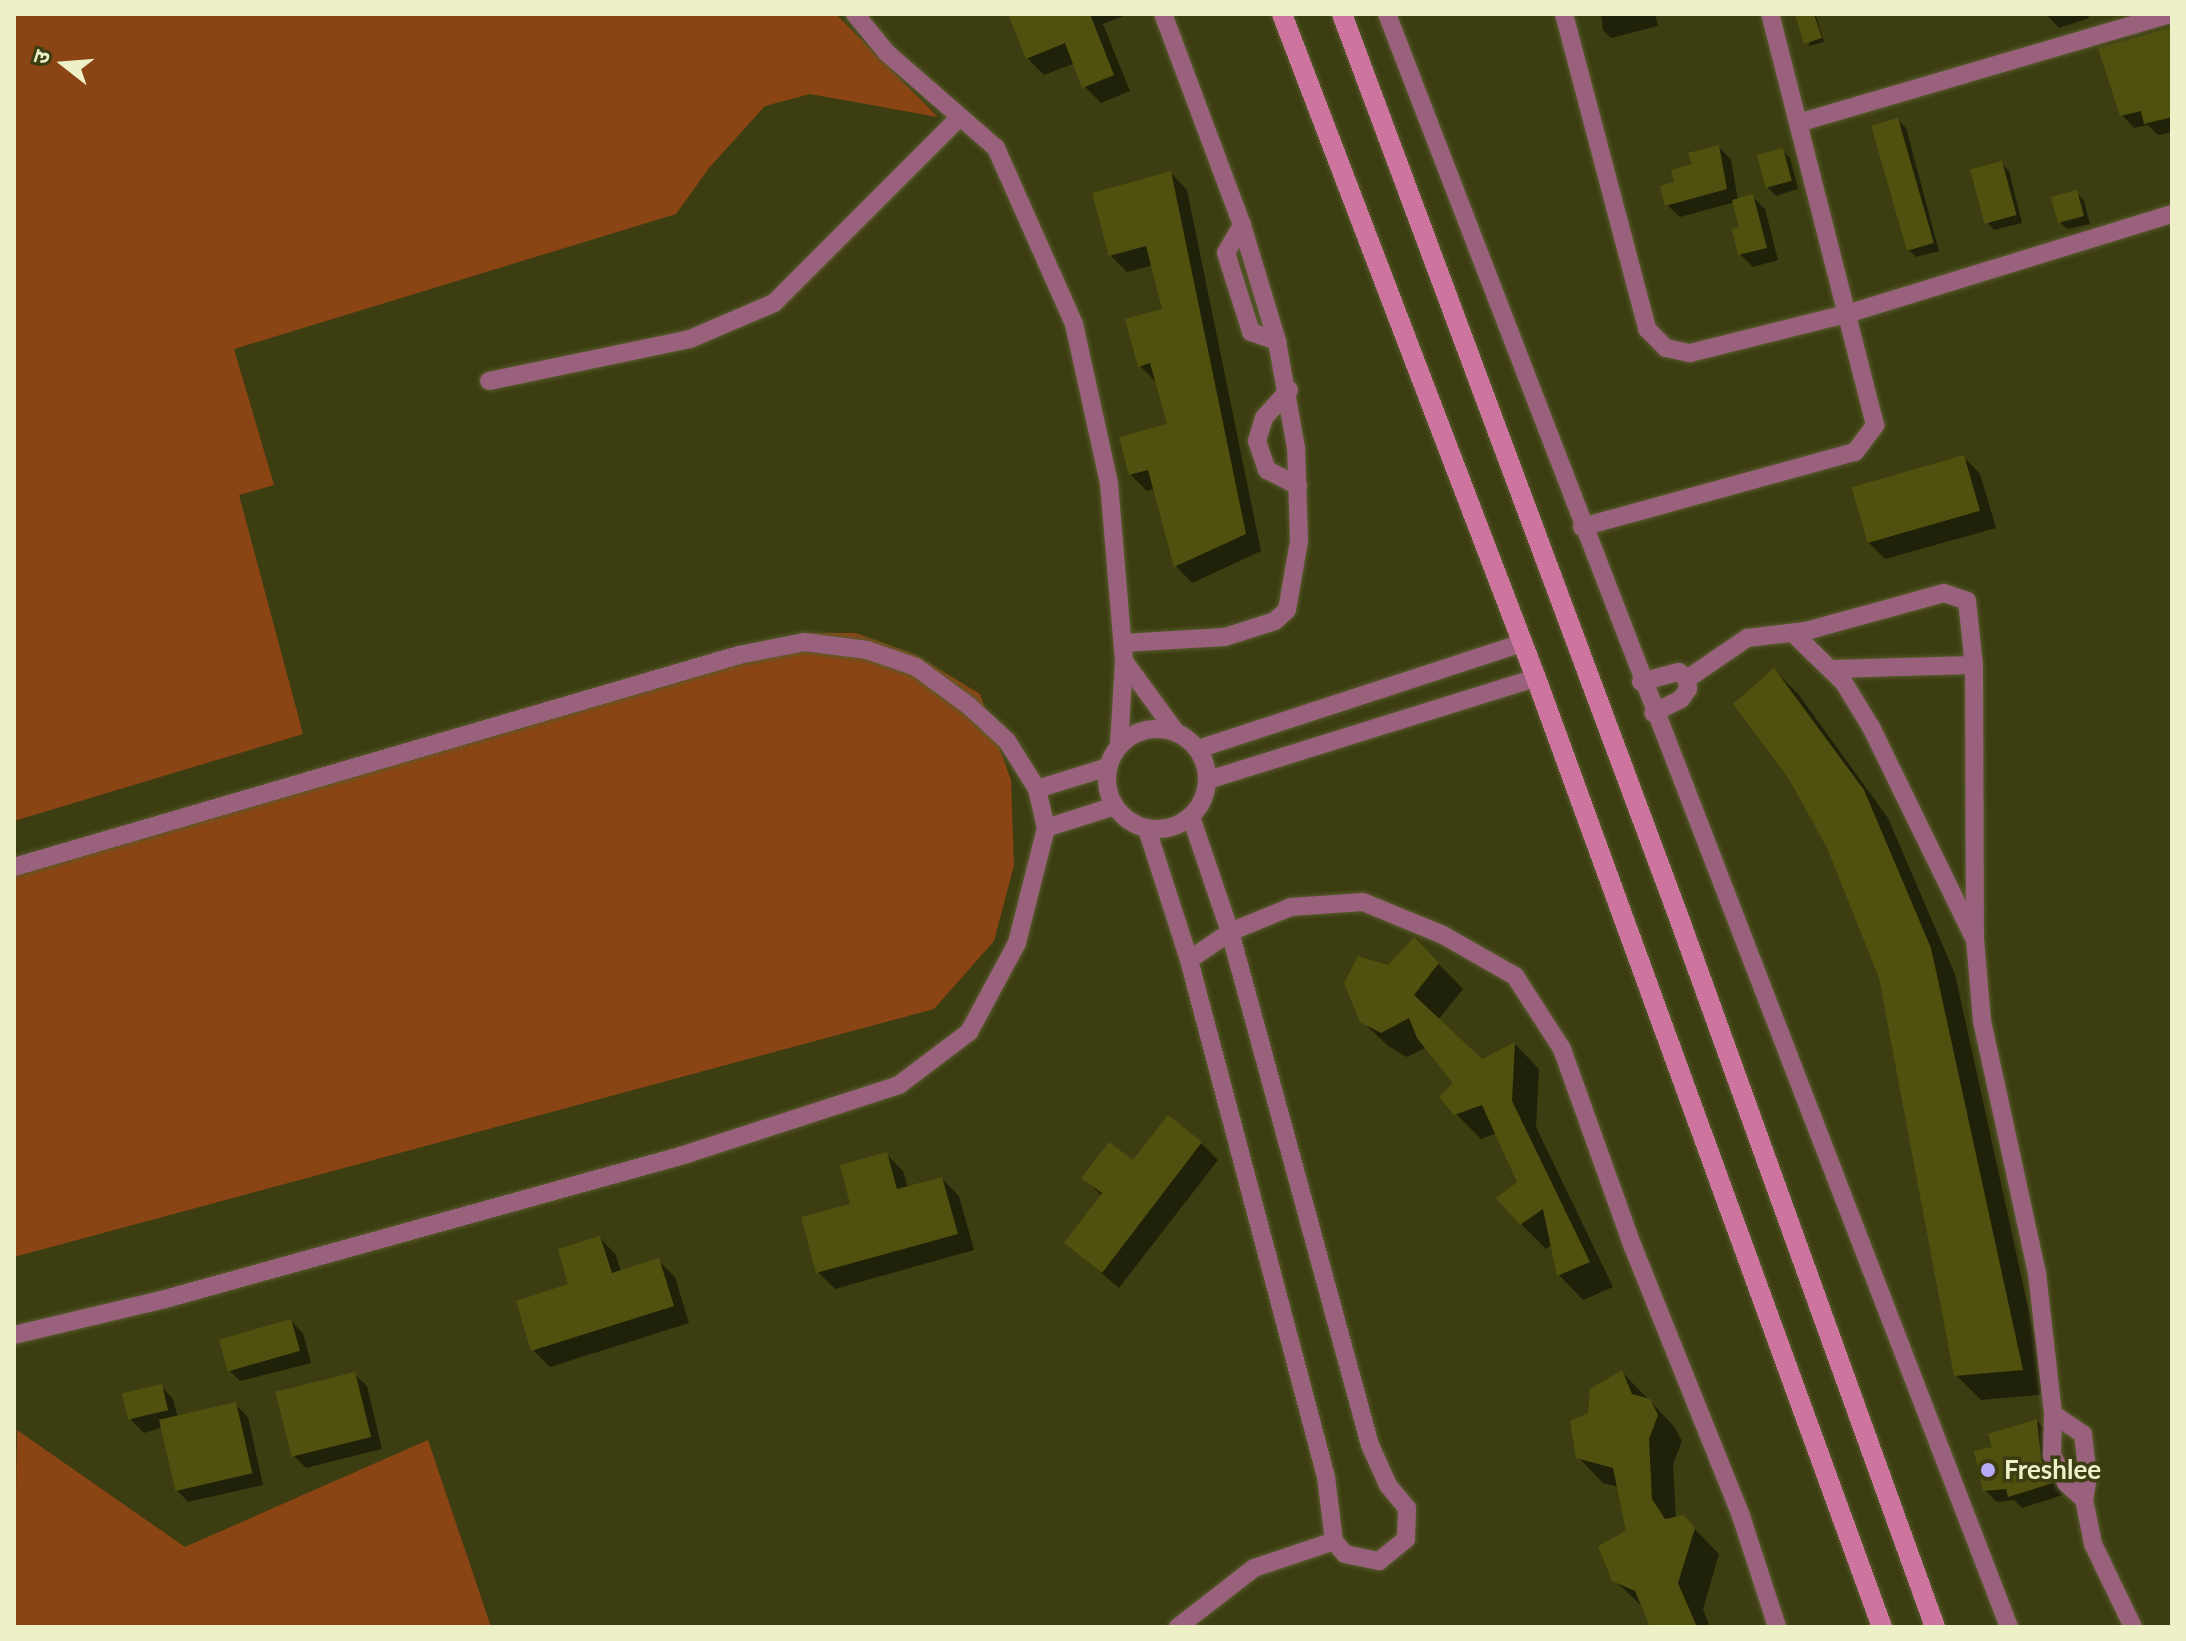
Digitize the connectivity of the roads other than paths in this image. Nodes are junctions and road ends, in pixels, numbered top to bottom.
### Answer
1 (855, 14) edge
2 (1163, 14) edge
3 (1282, 14) edge
4 (1342, 14) edge
5 (1387, 14) edge
6 (1564, 14) edge
7 (1770, 14) edge
8 (2171, 14) edge
9 (960, 117) junction
10 (1801, 122) junction
11 (2172, 214) edge
12 (1850, 313) junction
13 (489, 381) dead end
14 (1289, 390) junction
15 (1298, 486) junction
16 (1582, 527) junction
17 (1793, 633) junction
18 (1523, 643) junction
19 (1124, 652) junction
20 (1974, 665) junction
21 (1831, 669) junction
22 (1536, 678) junction
23 (1687, 679) junction
24 (1641, 682) junction
25 (1376, 691) junction
26 (1653, 713) junction
27 (1384, 725) junction
28 (1175, 731) junction
29 (1119, 746) junction
30 (1198, 749) junction
31 (1108, 767) junction
32 (1208, 780) junction
33 (1037, 789) junction
34 (1115, 806) junction
35 (1191, 817) junction
36 (1046, 828) junction
37 (1147, 829) junction
38 (14, 867) edge
39 (1230, 932) junction
40 (1975, 939) junction
41 (1189, 960) junction
42 (14, 1335) edge
43 (2053, 1414) junction
44 (2084, 1499) junction
45 (1334, 1541) junction
46 (1178, 1627) edge
47 (1777, 1627) edge
48 (1882, 1627) edge
49 (1935, 1627) edge
50 (2009, 1627) edge
51 (2133, 1627) edge

1 - 9 street
2 - 14 street
3 - 18 street
4 - 49 street
5 - 16 street
6 - 12 street
7 - 10 street
8 - 10 street
9 - 13 street
9 - 19 street
10 - 12 street
11 - 12 street
12 - 16 street
14 - 15 street
14 - 15 street
15 - 19 street
16 - 24 street
17 - 20 street
17 - 21 street
17 - 23 street
18 - 22 street
18 - 25 street
19 - 28 street
19 - 29 street
20 - 21 street
20 - 40 street
21 - 40 street
22 - 27 street
22 - 48 street
23 - 24 street
23 - 26 street
24 - 26 street
25 - 27 street
25 - 30 street
26 - 50 street
27 - 32 street
28 - 29 street
28 - 30 street
29 - 31 street
30 - 32 street
31 - 33 street
31 - 34 street
32 - 35 street
33 - 36 street
33 - 38 street
34 - 36 street
34 - 37 street
35 - 37 street
35 - 39 street
36 - 42 street
37 - 41 street
39 - 41 street
39 - 45 street
39 - 47 street
40 - 43 street
41 - 45 street
43 - 44 street
43 - 44 street
44 - 51 street
45 - 46 street

